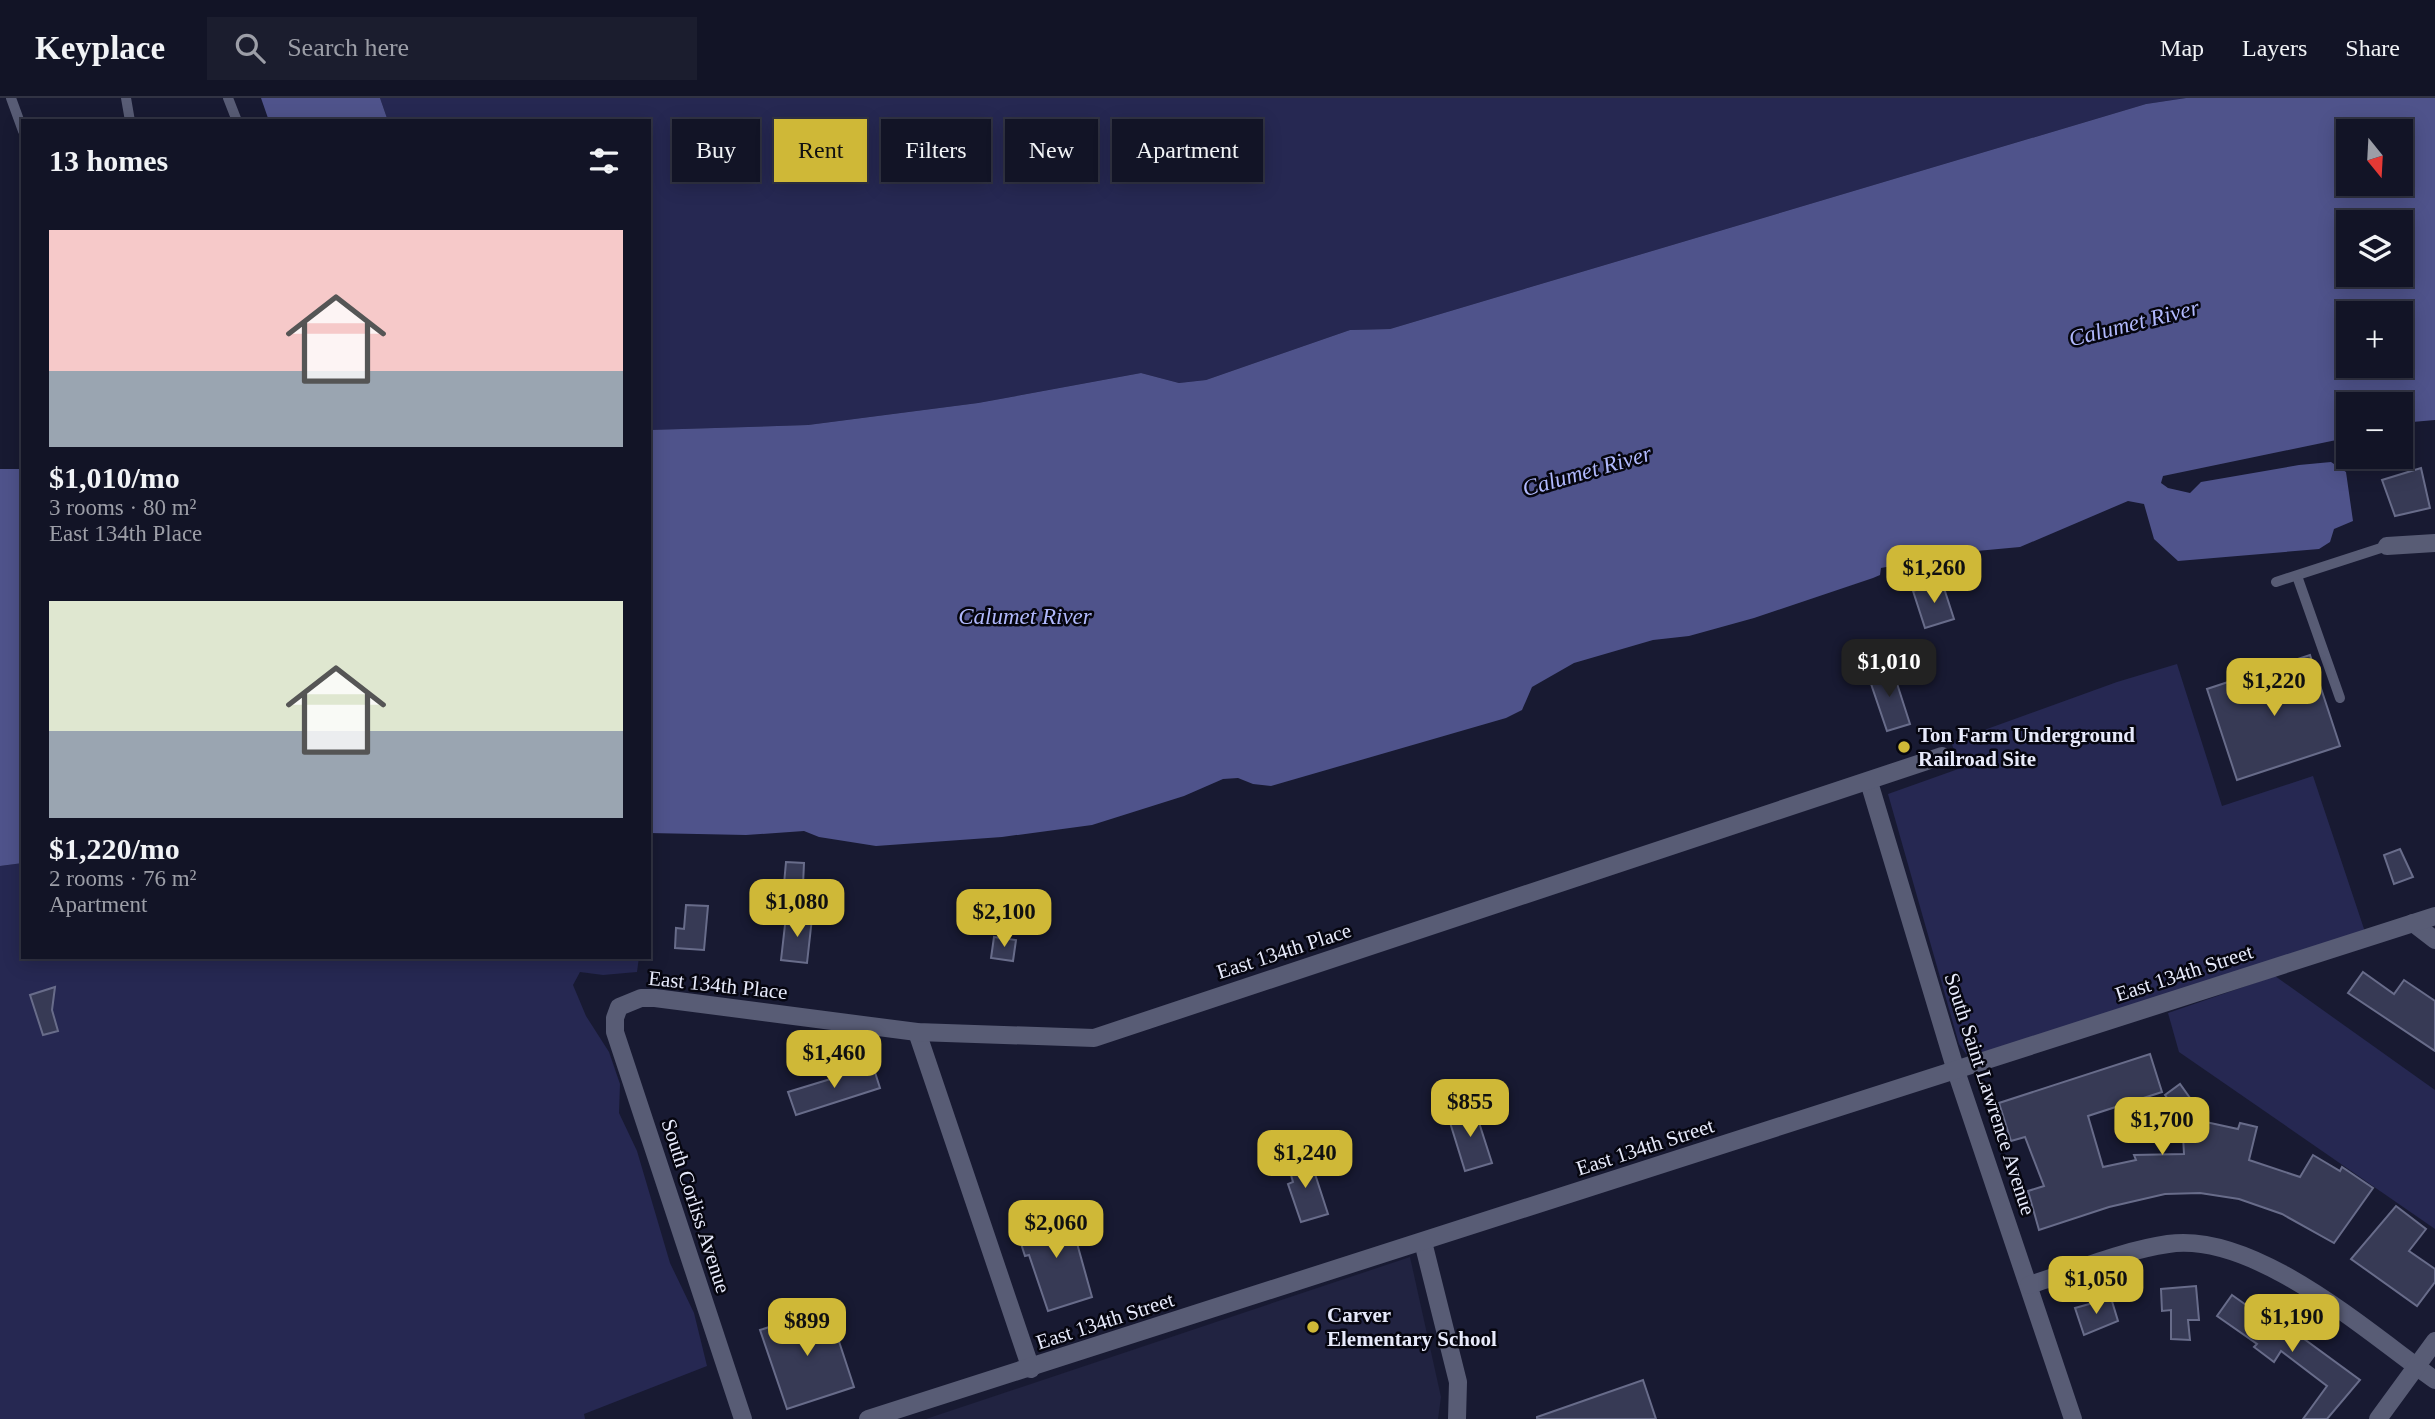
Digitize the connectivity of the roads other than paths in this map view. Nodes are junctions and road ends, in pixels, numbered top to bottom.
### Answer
1 (11, 98) edge
2 (127, 98) edge
3 (228, 98) edge
4 (130, 119) edge
5 (236, 119) edge
6 (21, 126) edge
7 (2435, 543) edge
8 (2387, 546) joint
9 (2297, 576) junction
10 (2276, 582) dead end
11 (2340, 698) dead end
12 (1942, 756) dead end
13 (1869, 782) junction
14 (2435, 916) edge
15 (2413, 923) junction
16 (2435, 940) edge
17 (620, 1007) joint
18 (917, 1032) junction
19 (1956, 1071) junction
20 (1423, 1242) junction
21 (2029, 1285) junction
22 (2435, 1341) edge
23 (2416, 1367) junction
24 (1031, 1368) junction
25 (2435, 1380) edge
26 (743, 1419) edge
27 (867, 1419) edge
28 (1458, 1419) edge
29 (2073, 1419) edge
30 (2378, 1419) edge

1 - 6 lane
2 - 4 lane
3 - 5 lane
7 - 8 street
8 - 9 lane
9 - 10 lane
9 - 11 lane
12 - 13 street, East 134th Place
13 - 18 street, East 134th Place
13 - 19 street, South Saint Lawrence Avenue
14 - 15 street, East 134th Street
15 - 16 street
15 - 19 street, East 134th Street
17 - 18 street, East 134th Place
17 - 26 street, South Corliss Avenue
18 - 24 street
19 - 20 street, East 134th Street
19 - 21 street, South Saint Lawrence Avenue
20 - 24 street, East 134th Street
20 - 28 street
21 - 23 street
21 - 29 street, South Saint Lawrence Avenue
22 - 23 street
23 - 25 street
23 - 30 street
24 - 27 street, East 134th Street

